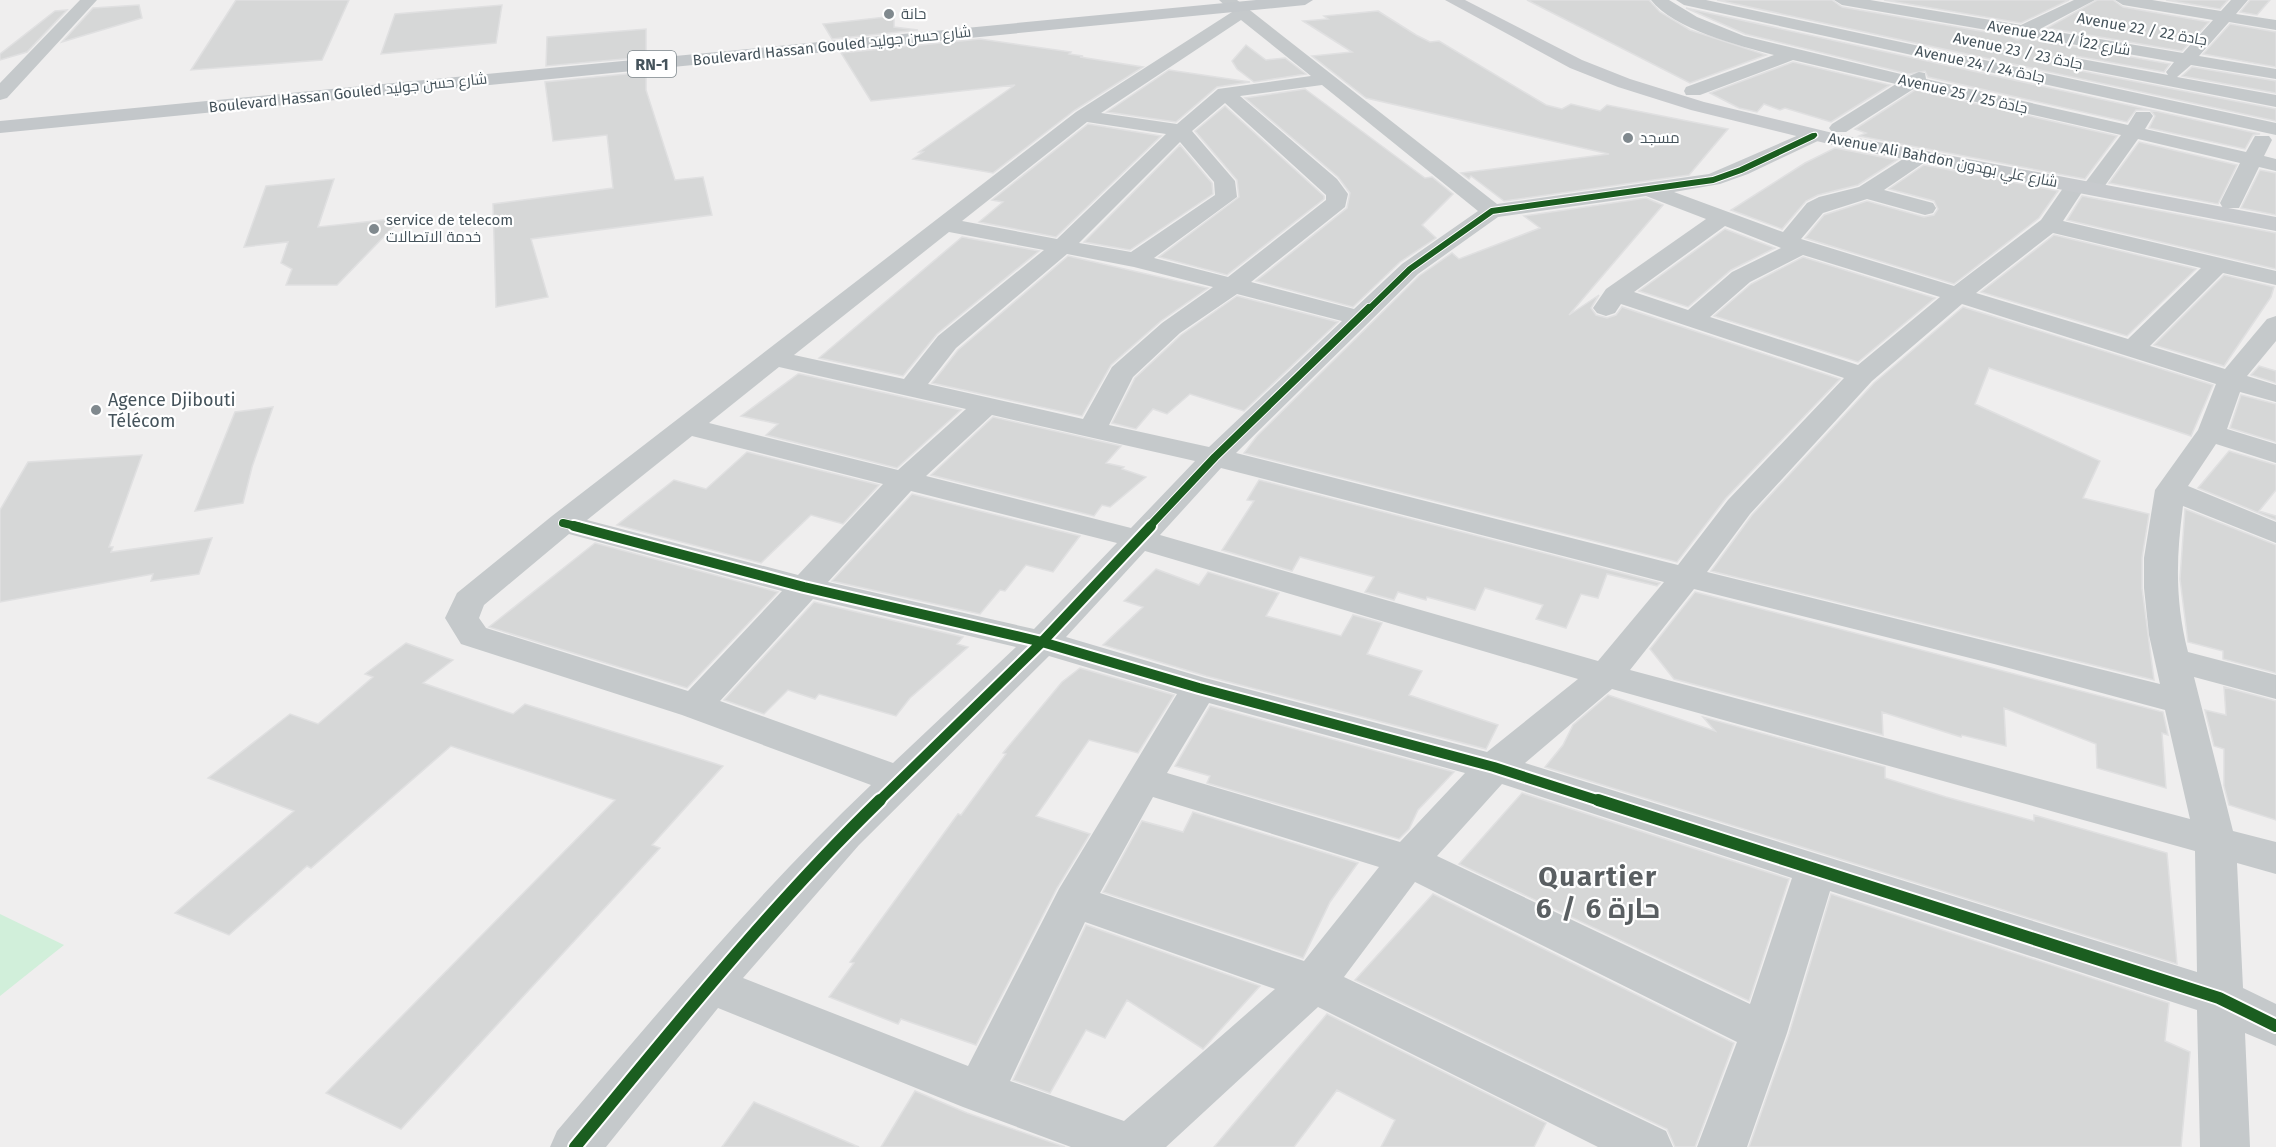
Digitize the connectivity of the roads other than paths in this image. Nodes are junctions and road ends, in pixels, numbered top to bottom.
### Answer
1 (89, 0) edge
2 (1198, 0) edge
3 (1305, 0) edge
4 (1453, 0) edge
5 (1482, 0) edge
6 (1659, 0) edge
7 (1684, 0) edge
8 (1759, 0) edge
9 (1944, 0) edge
10 (2087, 0) edge
11 (2122, 0) edge
12 (2240, 0) edge
13 (1234, 6) edge
14 (1838, 7) edge
15 (2027, 9) dead end
16 (1812, 10) dead end
17 (2059, 15) junction
18 (2224, 17) junction
19 (2082, 18) dead end
20 (1909, 21) junction
21 (1876, 22) junction
22 (2276, 25) edge
23 (2023, 31) junction
24 (1840, 34) junction
25 (2182, 36) dead end
26 (2204, 39) junction
27 (2225, 42) dead end
28 (1791, 54) junction
29 (2055, 58) dead end
30 (1960, 59) junction
31 (2187, 60) junction
32 (2276, 74) edge
33 (1325, 79) junction
34 (1907, 81) junction
35 (2165, 81) junction
36 (1693, 91) junction
37 (1225, 93) junction
38 (0, 94) edge
39 (2276, 101) edge
40 (2150, 102) junction
41 (0, 115) edge
42 (1083, 117) junction
43 (2273, 125) edge
44 (0, 127) edge
45 (1181, 130) junction
46 (1827, 131) junction
47 (2133, 133) junction
48 (1921, 156) junction
49 (2252, 159) junction
50 (2276, 165) edge
51 (2088, 184) junction
52 (1648, 190) junction
53 (1867, 192) junction
54 (2231, 203) junction
55 (1925, 208) dead end
56 (1492, 211) junction
57 (2276, 211) edge
58 (1720, 219) junction
59 (2276, 224) edge
60 (946, 225) junction
61 (2049, 225) junction
62 (1795, 244) junction
63 (1062, 247) junction
64 (1135, 260) junction
65 (2217, 265) junction
66 (2276, 279) edge
67 (1233, 285) junction
68 (1958, 295) junction
69 (1361, 318) junction
70 (1692, 319) junction
71 (2272, 337) edge
72 (2134, 348) junction
73 (773, 358) junction
74 (1862, 375) junction
75 (2231, 379) junction
76 (912, 387) junction
77 (2276, 394) edge
78 (985, 407) junction
79 (688, 426) junction
80 (1090, 431) junction
81 (2211, 433) junction
82 (2276, 454) edge
83 (1215, 457) junction
84 (904, 480) junction
85 (2170, 490) junction
86 (563, 523) junction
87 (2276, 533) edge
88 (1138, 539) junction
89 (1687, 576) junction
90 (804, 587) junction
91 (1042, 642) junction
92 (2172, 660) junction
93 (1606, 675) junction
94 (2276, 687) edge
95 (1199, 688) junction
96 (2181, 702) junction
97 (695, 706) junction
98 (1494, 767) junction
99 (898, 780) junction
100 (1143, 780) junction
101 (2215, 841) junction
102 (2276, 858) edge
103 (1408, 860) junction
104 (1816, 869) junction
105 (1074, 901) junction
106 (1313, 983) junction
107 (710, 985) junction
108 (2219, 998) junction
109 (2276, 1026) edge
110 (1764, 1033) junction
111 (980, 1092) junction
112 (575, 1147) edge
113 (1132, 1147) edge
114 (1648, 1147) edge
115 (1722, 1147) edge
116 (2225, 1147) edge

1 - 38 street
2 - 41 main road, Boulevard Hassan Gouled شارع حسن جوليد / RN-1
3 - 13 main road, Boulevard Hassan Gouled شارع حسن جوليد / RN-1
4 - 46 main road, Avenue Ali Bahdon شارع علي بهدون
5 - 36 main road, Avenue Ali Bahdon شارع علي بهدون
6 - 28 street, Avenue 25 / جادة 25
7 - 24 street, Avenue 24 / جادة 24
8 - 16 street
9 - 20 street
10 - 17 street
11 - 18 street
12 - 18 street
13 - 33 street
13 - 42 street
13 - 44 main road, Boulevard Hassan Gouled شارع حسن جوليد / RN-1
14 - 20 street, Avenue 22A / شارع 22أ
14 - 21 street
15 - 17 street, Avenue 22 / جادة 22
17 - 19 street, Avenue 22 / جادة 22
17 - 23 street
18 - 22 street
18 - 26 street
20 - 21 street
20 - 23 street, Avenue 22A / شارع 22أ
21 - 24 street
23 - 30 street
23 - 31 street, Avenue 22A / شارع 22أ
24 - 28 street
24 - 30 street, Avenue 24 / جادة 24
25 - 26 street, Avenue 22 / جادة 22
26 - 27 street, Avenue 22 / جادة 22
26 - 31 street
28 - 34 street, Avenue 25 / جادة 25
28 - 36 street
29 - 35 street, Avenue 23 / جادة 23
30 - 34 street
30 - 40 street, Avenue 24 / جادة 24
31 - 32 street, Avenue 22A / شارع 22أ
31 - 35 street
33 - 37 street
33 - 56 street
34 - 46 street
34 - 47 street, Avenue 25 / جادة 25
35 - 39 street, Avenue 23 / جادة 23
35 - 40 street
36 - 46 main road, Avenue Ali Bahdon شارع علي بهدون
37 - 45 street
37 - 67 street
40 - 43 street, Avenue 24 / جادة 24
40 - 47 street
42 - 45 street
42 - 60 street
43 - 49 street
45 - 63 street
45 - 64 street
46 - 48 main road, Avenue Ali Bahdon شارع علي بهدون
46 - 51 main road, Avenue Ali Bahdon شارع علي بهدون
46 - 52 street
47 - 49 street, Avenue 25 / جادة 25
47 - 51 street
48 - 51 main road, Avenue Ali Bahdon شارع علي بهدون
48 - 53 street
49 - 50 street, Avenue 25 / جادة 25
49 - 54 street
51 - 54 main road, Avenue Ali Bahdon شارع علي بهدون
51 - 59 main road, Avenue Ali Bahdon شارع علي بهدون
51 - 61 street
52 - 56 street
52 - 58 street
53 - 55 street
53 - 62 street
54 - 57 main road, Avenue Ali Bahdon شارع علي بهدون
56 - 69 street
58 - 62 street
58 - 70 street
60 - 63 street
60 - 73 street
61 - 65 street
61 - 68 street
62 - 68 street
62 - 70 street
63 - 64 street
63 - 76 street
64 - 67 street
65 - 66 street
65 - 72 street
67 - 69 street
67 - 80 street
68 - 72 street
68 - 74 street
69 - 83 street
70 - 74 street
71 - 75 street
72 - 75 street
73 - 76 street
73 - 79 street
74 - 89 street
75 - 77 street
75 - 81 street
76 - 78 street
78 - 80 street
78 - 84 street
79 - 84 street
79 - 86 street
80 - 83 street
81 - 82 street
81 - 85 street
83 - 88 street
83 - 89 street
84 - 88 street
84 - 90 street
85 - 87 street
85 - 92 street
86 - 90 street
86 - 97 street
88 - 91 street
88 - 93 street
89 - 93 street
89 - 96 street
90 - 91 street
90 - 97 street
91 - 95 street
91 - 99 street
92 - 94 street
92 - 96 street
93 - 98 street
93 - 101 street
95 - 98 street
95 - 100 street
96 - 101 street
97 - 99 street
98 - 103 street
98 - 104 street
99 - 107 street
100 - 103 street
100 - 105 street
101 - 102 street
101 - 108 street
103 - 106 street
103 - 110 street
104 - 108 street
104 - 110 street
105 - 106 street
105 - 111 street
106 - 113 street
106 - 114 street
107 - 111 street
107 - 112 street
108 - 109 street
108 - 116 street
110 - 115 street
111 - 113 street

